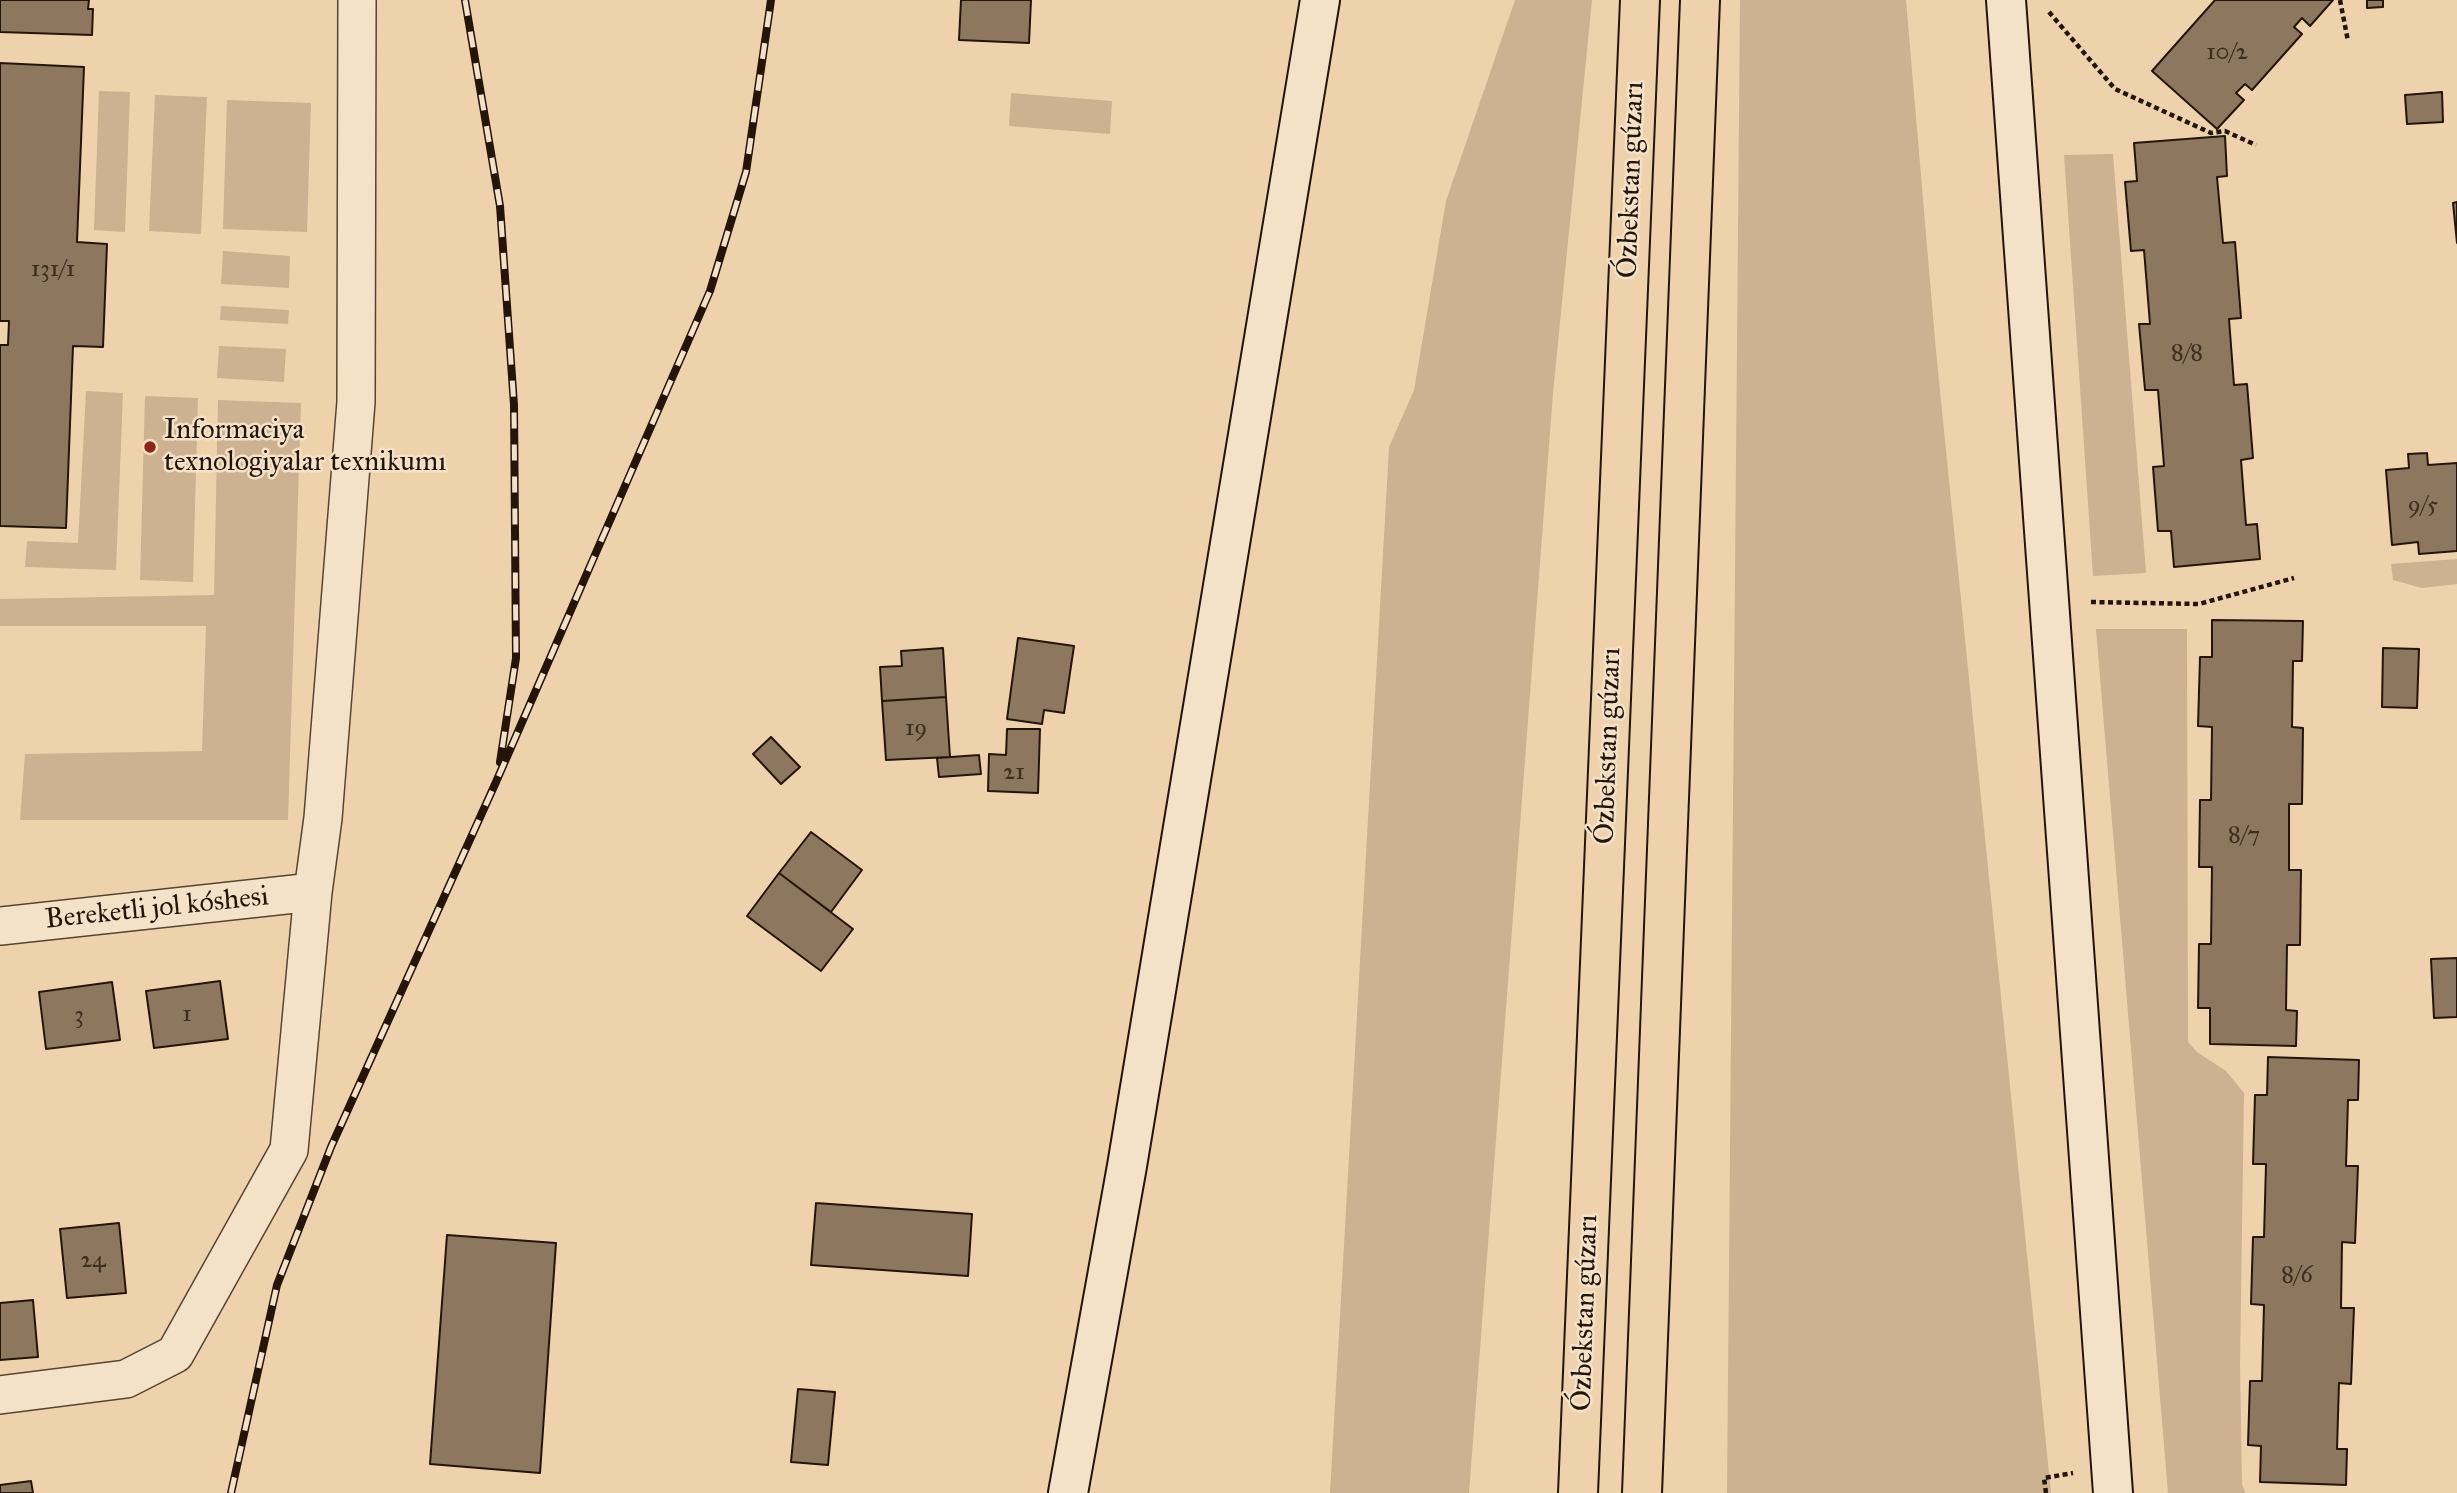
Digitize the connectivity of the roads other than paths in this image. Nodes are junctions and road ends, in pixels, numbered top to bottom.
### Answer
1 (357, 0) edge
2 (1320, 0) edge
3 (1640, 0) edge
4 (1700, 0) edge
5 (2006, 0) edge
6 (313, 892) junction
7 (0, 926) edge
8 (0, 1395) edge
9 (1068, 1493) edge
10 (1578, 1493) edge
11 (1642, 1493) edge
12 (2113, 1493) edge

1 - 6 street
2 - 9 main road
3 - 10 main road, Ózbekstan gúzarı
4 - 11 main road
5 - 12 main road
6 - 7 street, Bereketli jol kóshesi
6 - 8 street

